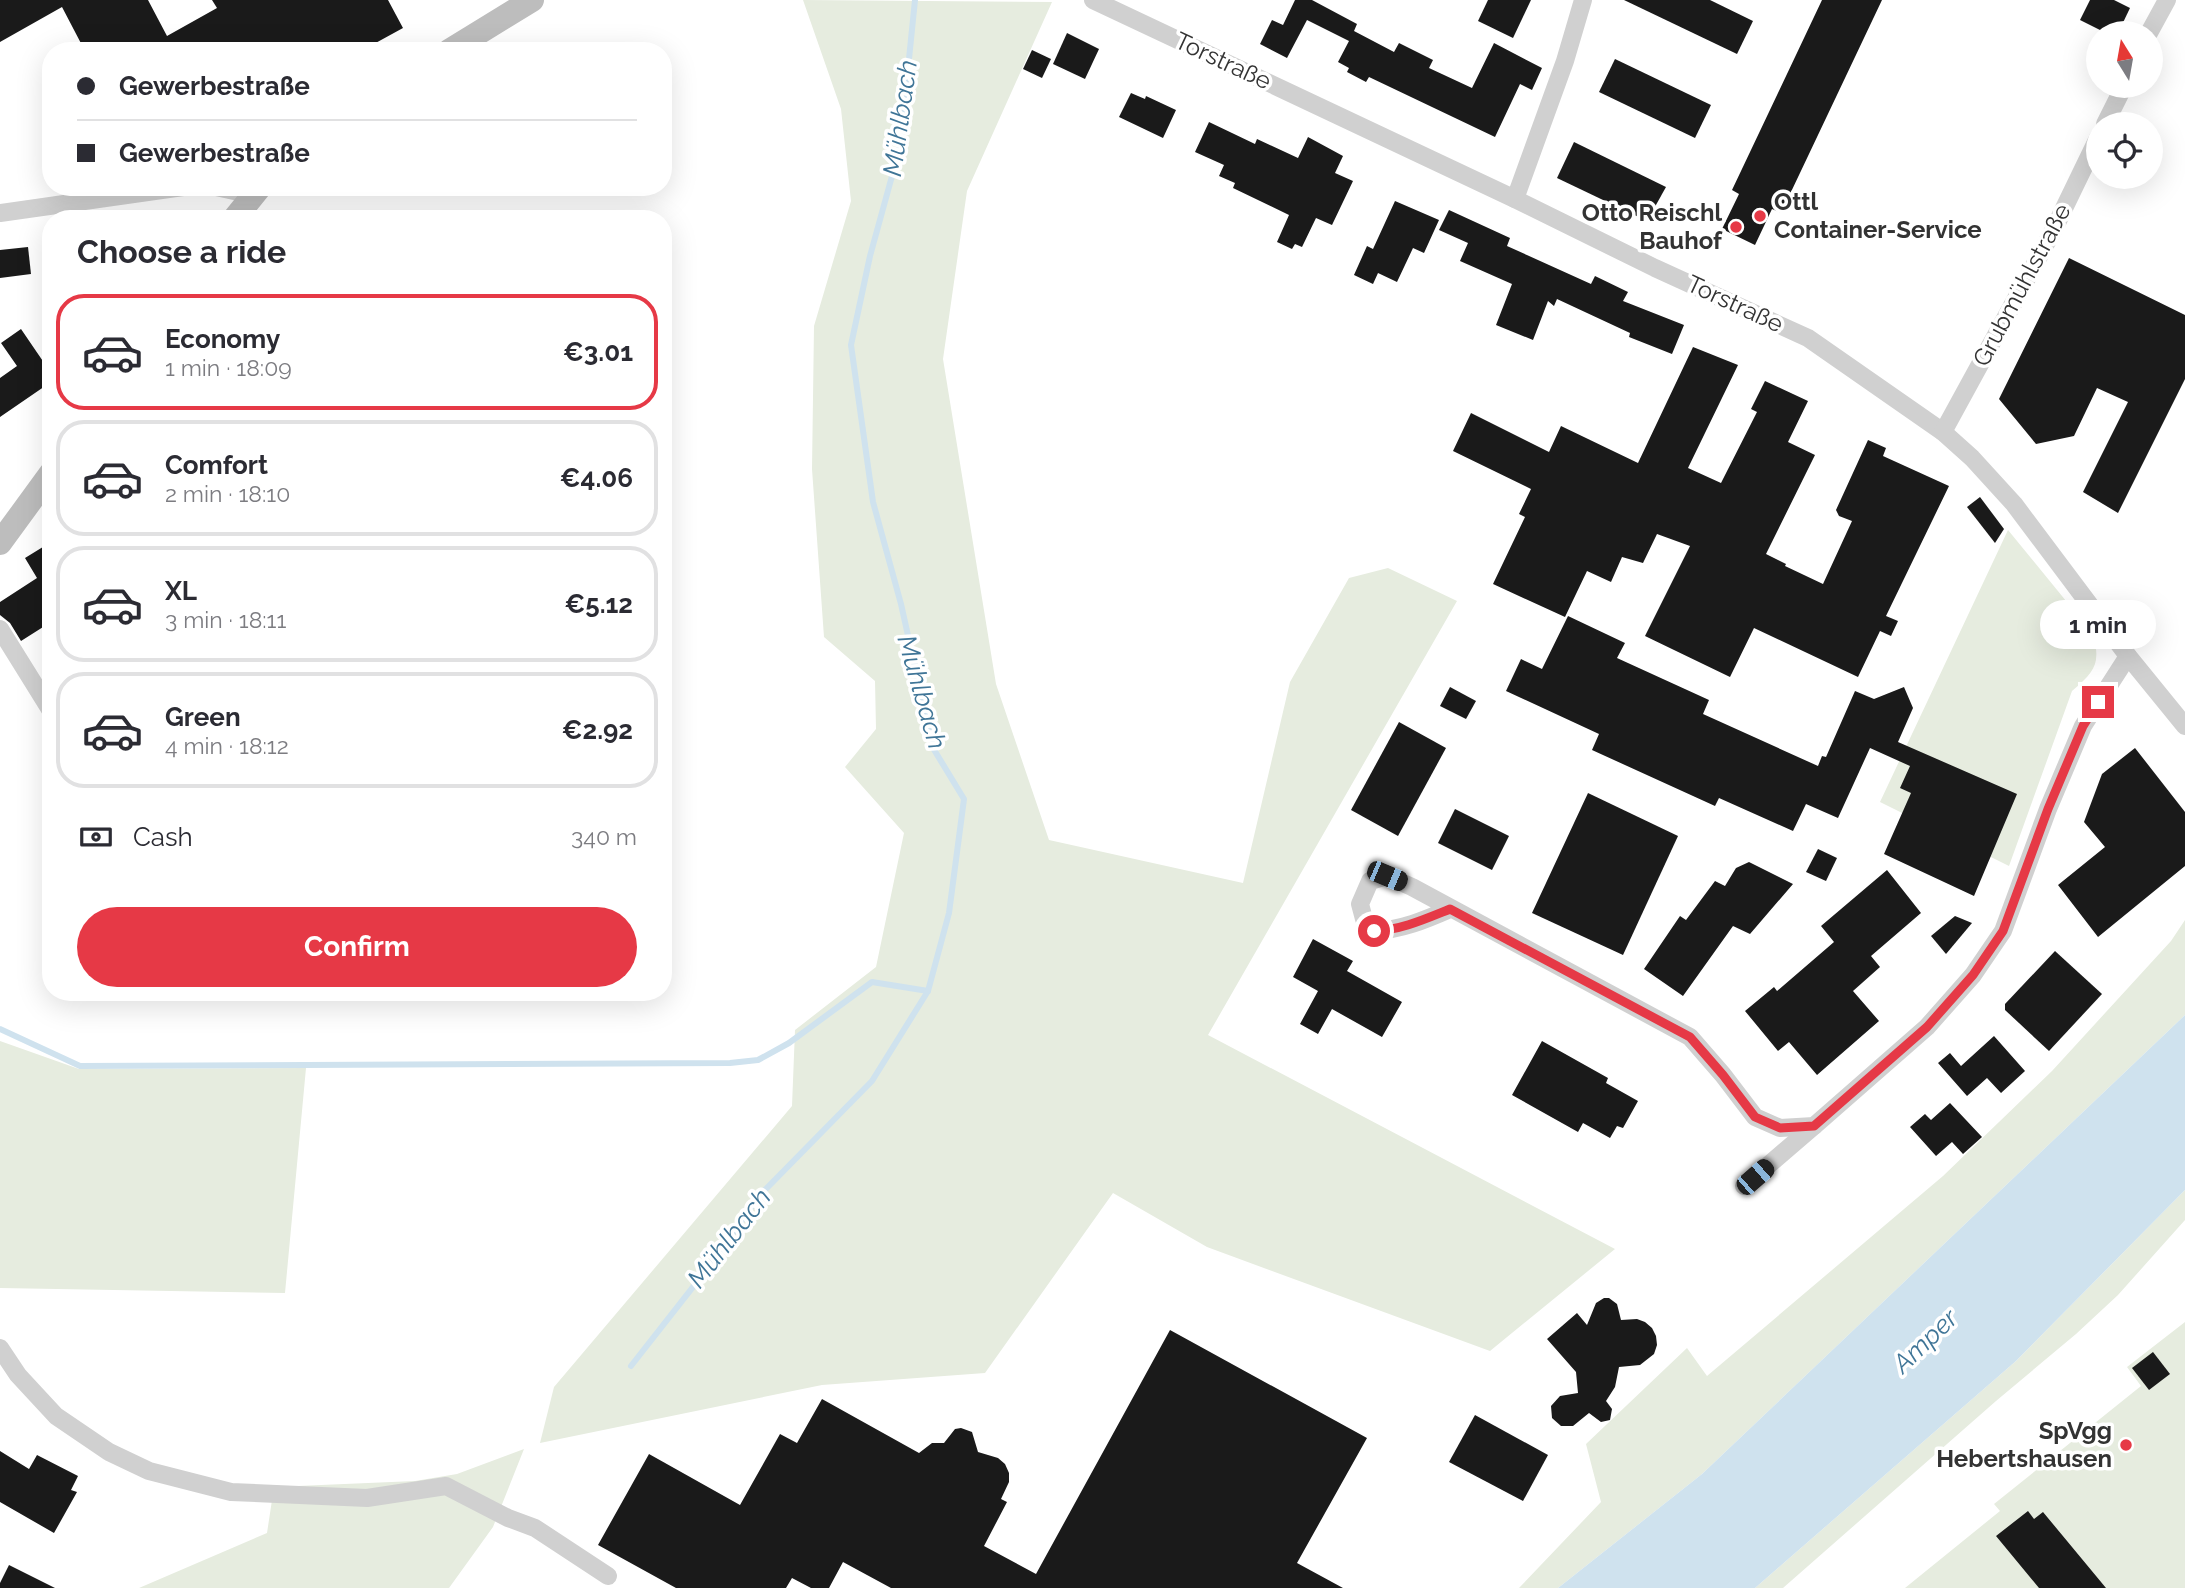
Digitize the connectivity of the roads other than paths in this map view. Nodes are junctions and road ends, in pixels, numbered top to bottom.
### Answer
1 (532, 0) edge
2 (1093, 0) edge
3 (1583, 0) edge
4 (2167, 0) edge
5 (2156, 21) edge
6 (464, 42) edge
7 (2086, 163) edge
8 (120, 196) edge
9 (252, 196) edge
10 (1515, 199) junction
11 (241, 210) edge
12 (0, 213) edge
13 (1943, 432) junction
14 (42, 485) edge
15 (0, 543) edge
16 (0, 629) edge
17 (2128, 656) junction
18 (42, 697) edge
19 (2185, 726) edge
20 (1450, 909) junction
21 (1814, 1126) junction
22 (1744, 1186) dead end
23 (0, 1348) edge
24 (608, 1576) dead end

1 - 6 main road
2 - 10 street, Torstraße
3 - 10 street
4 - 5 street
7 - 13 street, Grubmühlstraße
8 - 12 street
9 - 11 main road
10 - 13 street, Torstraße
13 - 17 street, Torstraße
14 - 15 main road
16 - 18 street
17 - 19 street, Torstraße
17 - 21 street
20 - 20 street
20 - 21 street
21 - 22 street
23 - 24 street

